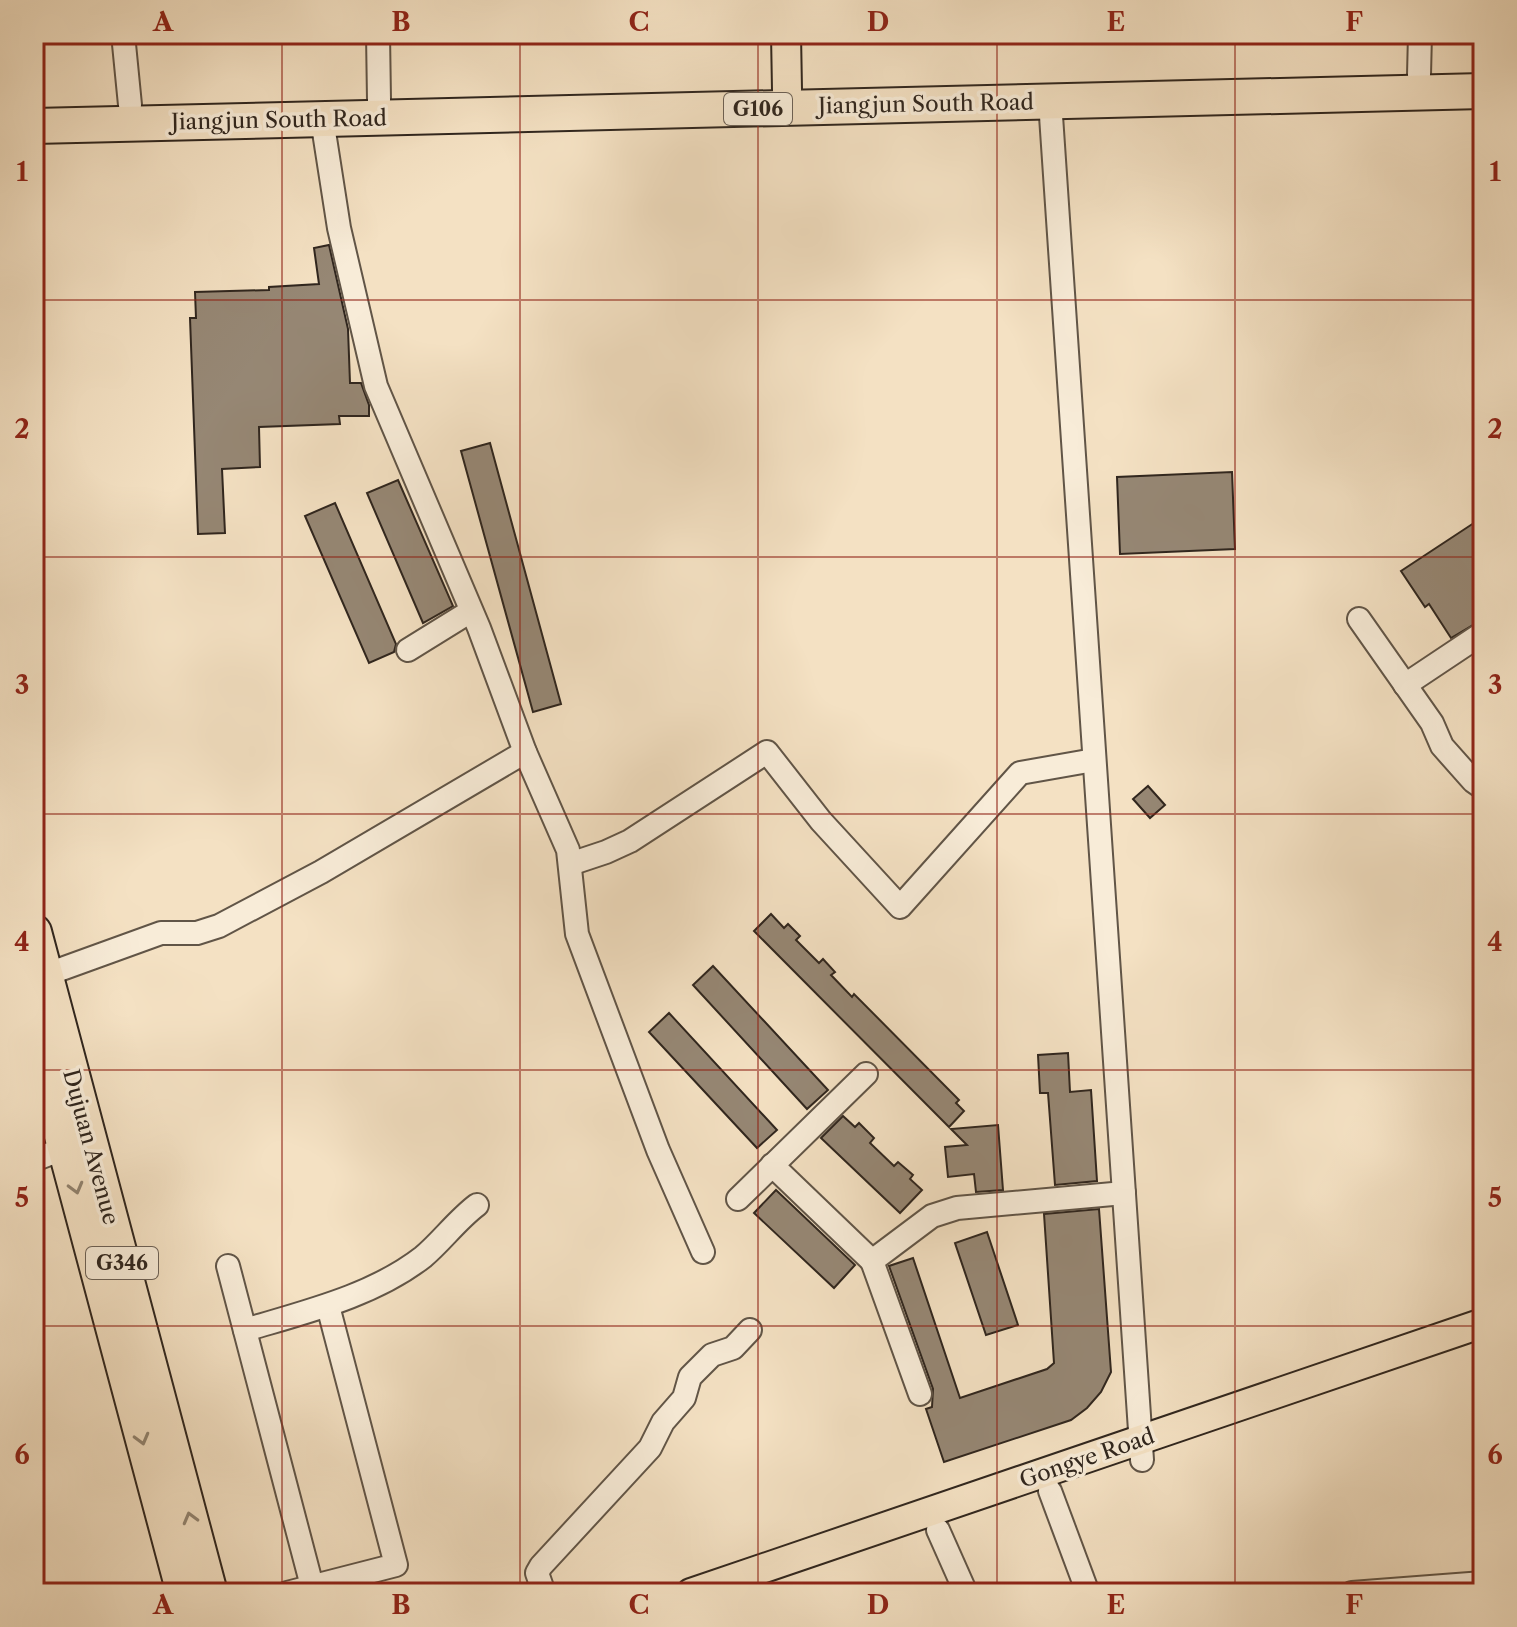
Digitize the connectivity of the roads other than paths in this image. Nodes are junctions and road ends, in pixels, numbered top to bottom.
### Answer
1 (123, 34) edge
2 (378, 34) edge
3 (786, 34) edge
4 (1420, 34) edge
5 (1483, 73) edge
6 (1419, 75) junction
7 (787, 90) junction
8 (1483, 91) edge
9 (379, 100) junction
10 (1050, 101) junction
11 (130, 105) junction
12 (34, 107) edge
13 (322, 119) junction
14 (34, 126) edge
15 (471, 611) junction
16 (1359, 619) dead end
17 (1483, 633) edge
18 (408, 650) dead end
19 (1405, 685) junction
20 (525, 752) junction
21 (1094, 760) junction
22 (1483, 788) edge
23 (570, 864) junction
24 (34, 932) edge
25 (45, 975) junction
26 (34, 1031) edge
27 (866, 1074) dead end
28 (49, 1154) edge
29 (772, 1165) junction
30 (1124, 1193) junction
31 (738, 1199) dead end
32 (477, 1205) dead end
33 (703, 1252) dead end
34 (872, 1261) junction
35 (228, 1266) dead end
36 (328, 1306) junction
37 (1483, 1323) edge
38 (245, 1330) junction
39 (750, 1330) dead end
40 (1483, 1343) edge
41 (920, 1394) dead end
42 (1141, 1450) junction
43 (1050, 1491) junction
44 (938, 1530) junction
45 (1483, 1583) edge
46 (312, 1586) junction
47 (184, 1593) edge
48 (210, 1593) edge
49 (287, 1593) edge
50 (544, 1593) edge
51 (691, 1593) edge
52 (751, 1593) edge
53 (966, 1593) edge
54 (1088, 1593) edge
55 (1352, 1593) edge

1 - 11 street
2 - 9 street
3 - 7 main road
4 - 6 street
5 - 6 highway, Jiangjun South Road / G106
6 - 7 highway, Jiangjun South Road / G106
7 - 9 highway, Jiangjun South Road / G106
8 - 10 highway, Jiangjun South Road / G106
9 - 11 highway, Jiangjun South Road / G106
10 - 13 highway, Jiangjun South Road / G106
10 - 21 street
11 - 12 highway, Jiangjun South Road / G106
13 - 14 highway, Jiangjun South Road / G106
13 - 15 street
15 - 18 street
15 - 20 street
16 - 19 street
17 - 19 street
19 - 22 street
20 - 23 street
20 - 25 street
21 - 23 street
21 - 30 street
23 - 33 street
24 - 25 highway, Dujuan Avenue / G346
48 -> 25 highway, Dujuan Avenue / G346
26 - 28 highway, Dujuan Avenue / G346
27 - 29 street
28 -> 47 highway, Dujuan Avenue / G346
29 - 31 street
29 - 34 street
30 - 34 street
30 - 42 street
32 - 36 street
34 - 41 street
35 - 38 street
36 - 38 street
36 - 46 street
37 - 42 main road, Gongye Road
38 - 46 street
39 - 50 street
40 - 42 main road, Gongye Road
42 - 43 main road, Gongye Road
42 - 51 main road, Gongye Road
43 - 44 main road, Gongye Road
43 - 54 street
44 - 52 main road, Gongye Road
44 - 53 street
45 - 55 street
46 - 49 street

